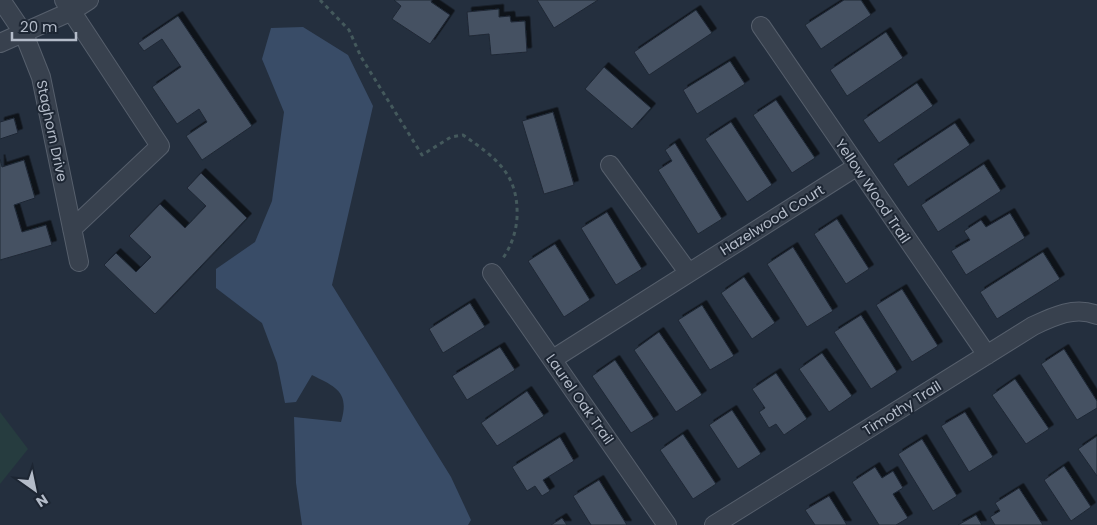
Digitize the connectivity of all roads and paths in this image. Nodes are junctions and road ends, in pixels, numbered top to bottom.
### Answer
1 (1, 0) edge
2 (89, 0) edge
3 (320, 0) edge
4 (68, 6) edge
5 (760, 26) dead end
6 (24, 34) junction
7 (0, 43) edge
8 (610, 165) dead end
9 (856, 167) junction
10 (72, 229) junction
11 (79, 262) dead end
12 (688, 272) junction
13 (492, 273) joint
14 (1097, 314) edge
15 (987, 355) junction
16 (553, 359) junction
17 (667, 525) edge
18 (714, 525) edge

1 - 6 street, Staghorn Drive
2 - 4 street
3 - 13 path
4 - 6 street
4 - 10 street
5 - 9 street, Yellow Wood Trail
6 - 7 street
6 - 10 street, Staghorn Drive
8 - 12 street
9 - 12 street, Hazelwood Court
9 - 15 street, Yellow Wood Trail
10 - 11 street, Staghorn Drive
12 - 16 street, Hazelwood Court
13 - 16 street, Laurel Oak Trail
14 - 15 street, Timothy Trail
15 - 18 street, Timothy Trail
16 - 17 street, Laurel Oak Trail

